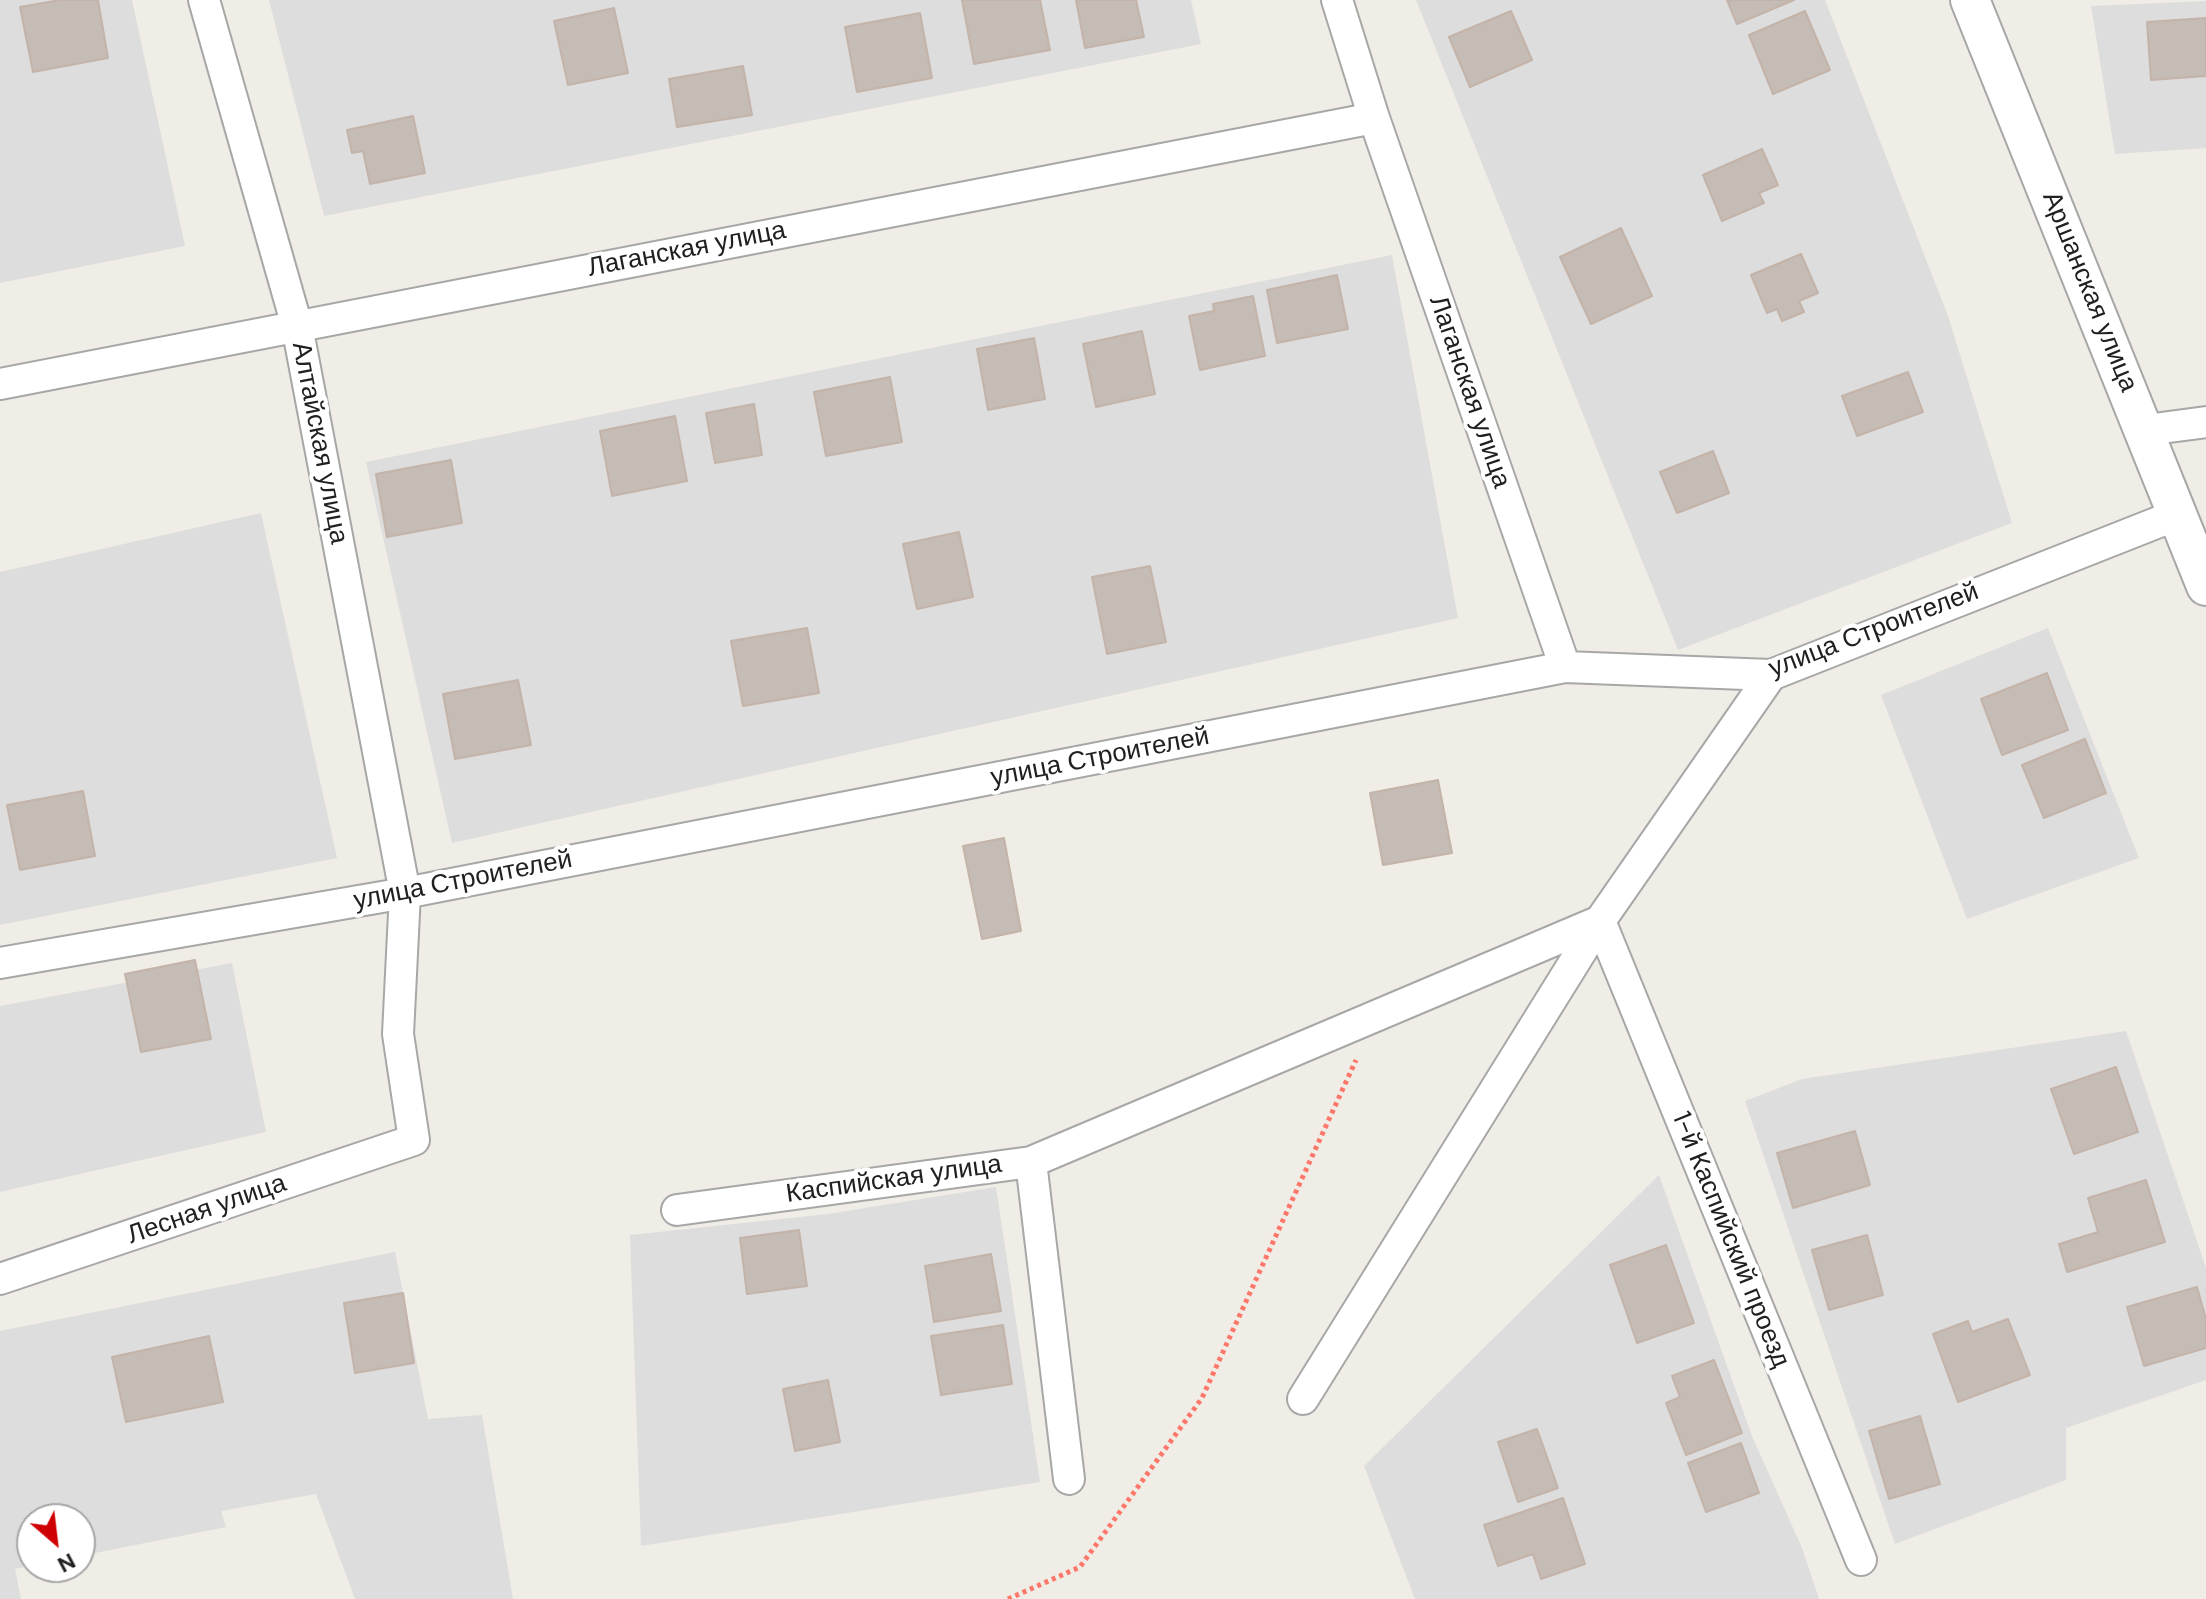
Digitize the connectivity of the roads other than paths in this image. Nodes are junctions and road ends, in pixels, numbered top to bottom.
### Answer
1 (204, 0) edge
2 (1337, 0) edge
3 (1970, 0) edge
4 (1374, 118) junction
5 (297, 326) junction
6 (0, 384) edge
7 (2206, 422) edge
8 (2146, 430) junction
9 (2179, 514) junction
10 (2206, 586) edge
11 (1565, 667) junction
12 (1771, 675) junction
13 (405, 893) junction
14 (1600, 921) junction
15 (0, 963) edge
16 (414, 1140) joint
17 (1031, 1162) junction
18 (677, 1210) dead end
19 (0, 1279) edge
20 (1303, 1399) dead end
21 (1069, 1479) dead end
22 (1861, 1560) dead end

1 - 5 street, Алтайская улица
2 - 4 street, Лаганская улица
3 - 8 street, Аршанская улица
4 - 5 street, Лаганская улица
4 - 11 street, Лаганская улица
5 - 6 street, Лаганская улица
5 - 13 street, Алтайская улица
7 - 8 street
8 - 9 street, Аршанская улица
9 - 10 street, Аршанская улица
9 - 12 street, улица Строителей
11 - 12 street, улица Строителей
11 - 13 street, улица Строителей
12 - 14 street
13 - 15 street, улица Строителей
13 - 16 street, Алтайская улица
14 - 17 street
14 - 20 street
14 - 22 street, 1-й Каспийский проезд
16 - 19 street, Лесная улица
17 - 18 street, Каспийская улица
17 - 21 street, Каспийская улица

